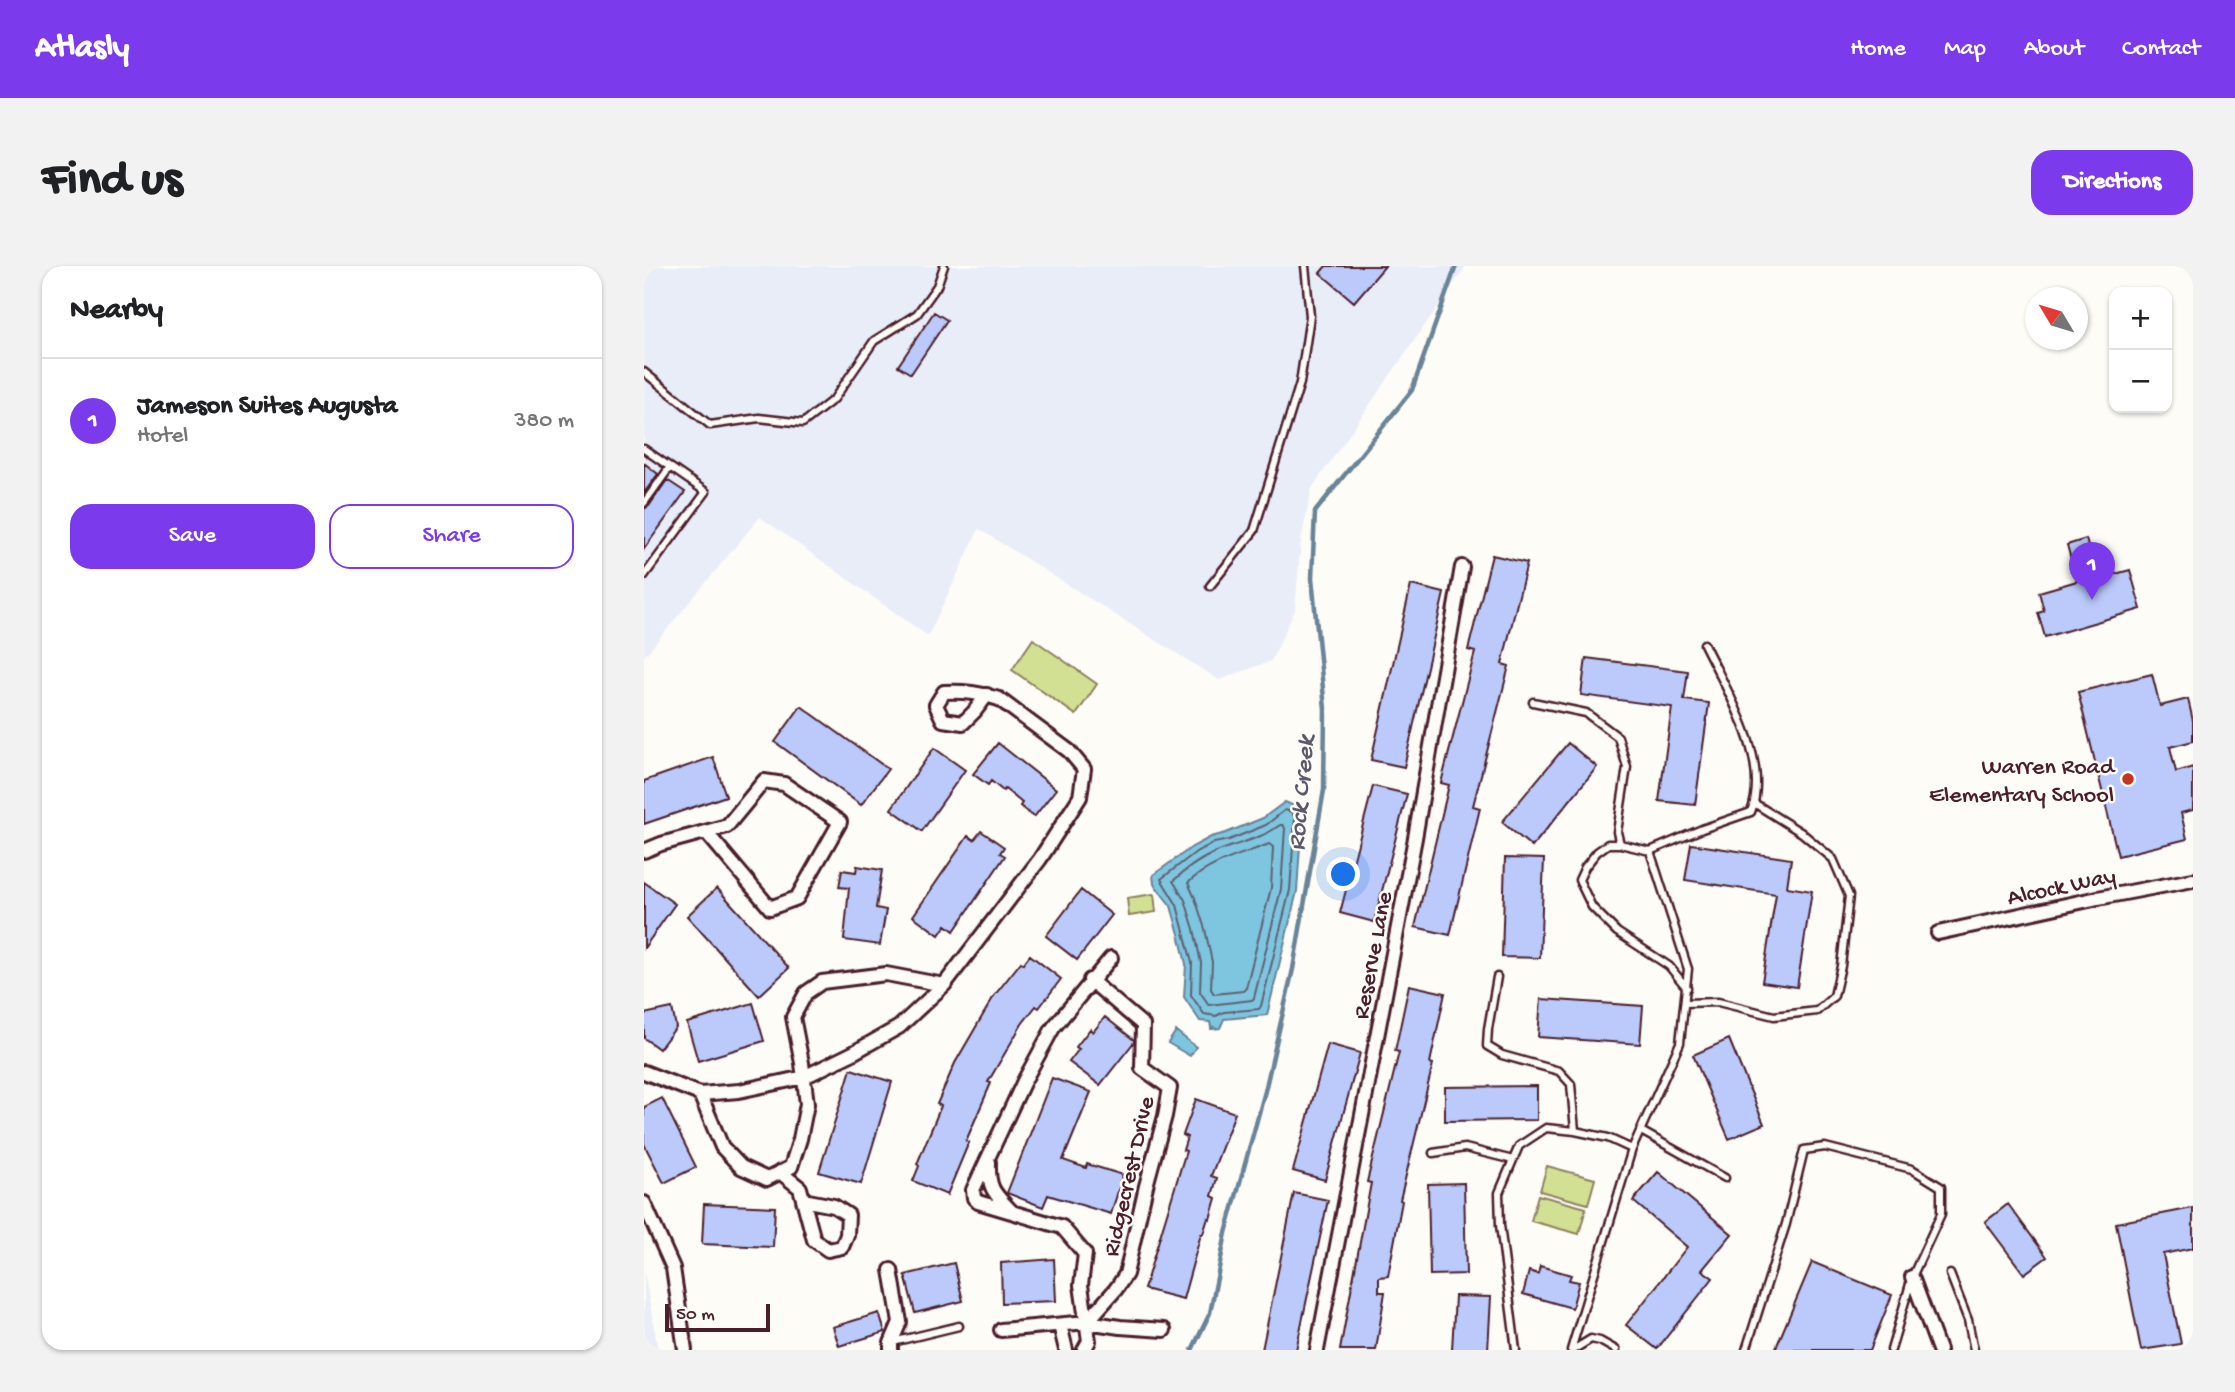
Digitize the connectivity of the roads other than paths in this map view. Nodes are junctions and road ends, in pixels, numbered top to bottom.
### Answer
1 (944, 266) edge
2 (1306, 266) edge
3 (644, 372) edge
4 (644, 449) edge
5 (670, 467) junction
6 (644, 503) edge
7 (1462, 567) dead end
8 (644, 576) edge
9 (1210, 586) dead end
10 (1704, 644) dead end
11 (987, 695) dead end
12 (1533, 702) dead end
13 (1754, 803) junction
14 (706, 832) junction
15 (1620, 844) junction
16 (644, 851) edge
17 (1650, 851) junction
18 (2193, 880) edge
19 (1938, 933) dead end
20 (1111, 958) dead end
21 (1497, 977) dead end
22 (1090, 980) junction
23 (944, 985) junction
24 (1686, 988) junction
25 (1685, 1003) junction
26 (644, 1072) edge
27 (804, 1077) junction
28 (700, 1094) junction
29 (1575, 1130) junction
30 (1641, 1131) junction
31 (1632, 1149) junction
32 (1433, 1153) dead end
33 (989, 1158) junction
34 (1513, 1160) junction
35 (780, 1172) junction
36 (1725, 1178) dead end
37 (803, 1200) junction
38 (644, 1203) edge
39 (1014, 1214) junction
40 (891, 1270) dead end
41 (1950, 1274) dead end
42 (1912, 1277) junction
43 (1087, 1322) junction
44 (1060, 1325) junction
45 (959, 1326) dead end
46 (1001, 1330) dead end
47 (1164, 1330) dead end
48 (891, 1346) edge
49 (685, 1350) edge
50 (1066, 1350) edge
51 (1084, 1350) edge
52 (1317, 1350) edge
53 (1516, 1350) edge
54 (1572, 1350) edge
55 (1616, 1350) edge
56 (1746, 1350) edge
57 (1891, 1350) edge
58 (1939, 1350) edge
59 (1974, 1350) edge

1 - 3 lane
2 - 9 lane
4 - 5 lane
5 - 6 lane
5 - 8 lane
7 - 52 street, Reserve Lane
10 - 13 lane
11 - 23 street
12 - 15 lane
13 - 17 lane
13 - 25 lane
14 - 14 street
14 - 16 street
15 - 17 lane
15 - 24 lane
17 - 24 lane
18 - 19 street, Alcock Way
20 - 22 street
21 - 29 lane
22 - 33 street
22 - 43 street, Ridgecrest Drive
23 - 27 street
23 - 27 street
24 - 25 lane
25 - 30 lane
26 - 28 street
27 - 28 street
27 - 35 street
28 - 35 street
29 - 31 lane
29 - 34 lane
30 - 31 lane
30 - 36 lane
31 - 54 lane
32 - 34 lane
33 - 39 street
33 - 39 street, Ridgecrest Drive
34 - 53 lane
35 - 37 street
37 - 37 street
38 - 49 street
39 - 43 street, Ridgecrest Drive
40 - 48 street
41 - 59 lane
42 - 56 lane
42 - 57 lane
42 - 58 street
43 - 44 street
43 - 47 street
43 - 51 street, Ridgecrest Drive
44 - 46 street
44 - 50 street
45 - 48 lane
54 - 55 lane

